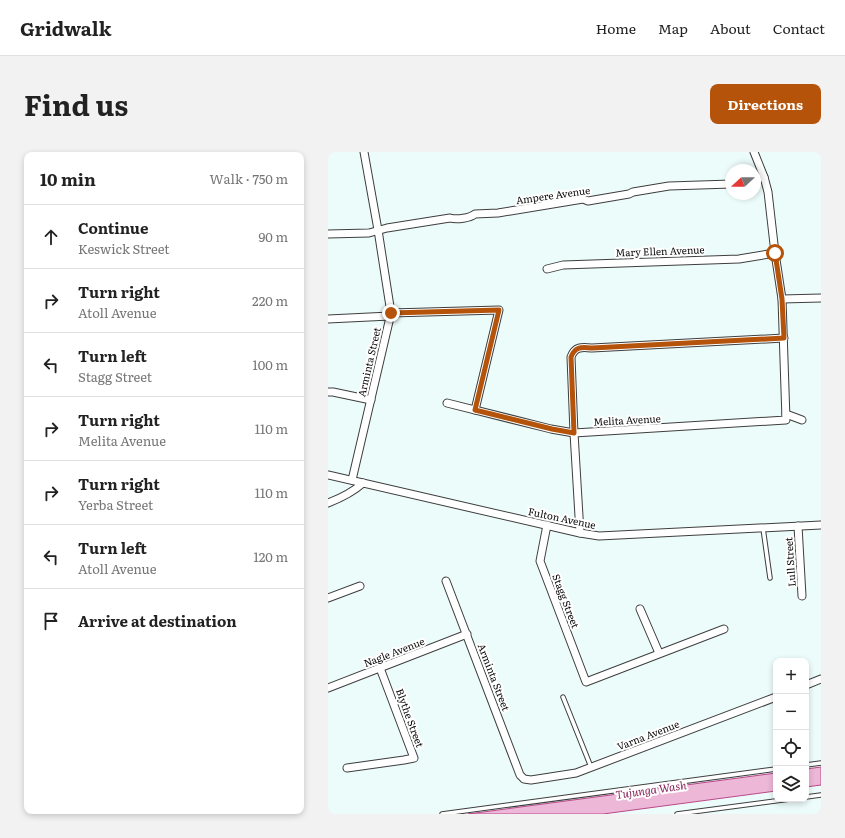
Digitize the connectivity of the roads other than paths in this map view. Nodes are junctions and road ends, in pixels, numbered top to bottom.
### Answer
1 (364, 152) edge
2 (754, 152) edge
3 (764, 177) junction
4 (761, 178) edge
5 (725, 184) edge
6 (378, 230) junction
7 (328, 234) edge
8 (775, 253) junction
9 (547, 269) dead end
10 (821, 298) edge
11 (782, 299) junction
12 (391, 315) junction
13 (328, 319) edge
14 (784, 338) junction
15 (328, 392) edge
16 (371, 400) junction
17 (447, 403) dead end
18 (475, 410) junction
19 (786, 417) junction
20 (802, 420) dead end
21 (574, 433) junction
22 (328, 475) edge
23 (352, 480) junction
24 (363, 483) junction
25 (328, 503) edge
26 (546, 525) junction
27 (821, 525) edge
28 (798, 526) junction
29 (763, 528) junction
30 (580, 533) junction
31 (770, 578) dead end
32 (446, 581) dead end
33 (360, 586) dead end
34 (802, 596) dead end
35 (328, 598) edge
36 (640, 609) dead end
37 (724, 629) dead end
38 (467, 634) junction
39 (659, 654) junction
40 (380, 668) junction
41 (821, 680) edge
42 (809, 684) edge
43 (328, 688) edge
44 (563, 697) dead end
45 (773, 698) edge
46 (821, 763) edge
47 (809, 765) edge
48 (591, 767) junction
49 (347, 768) dead end
50 (773, 769) edge
51 (524, 779) joint
52 (821, 795) edge
53 (809, 797) edge
54 (773, 801) edge
55 (442, 814) edge
56 (677, 814) edge

1 - 6 street, Arminta Street
2 - 3 street
3 - 4 street
3 - 8 street
5 - 6 street, Ampere Avenue
6 - 7 street
6 - 12 street, Arminta Street
8 - 9 street, Mary Ellen Avenue
8 - 11 street
10 - 11 street
11 - 14 street
12 - 13 street
12 - 16 street, Arminta Street
12 - 18 street
14 - 19 street
14 - 21 street
15 - 16 street
16 - 23 street, Arminta Street
17 - 18 street, Melita Avenue
18 - 21 street, Melita Avenue
19 - 20 street
19 - 21 street, Melita Avenue
21 - 30 street
22 - 23 street, Fulton Avenue
23 - 24 street, Fulton Avenue
24 - 25 street
24 - 26 street, Fulton Avenue
26 - 30 street, Fulton Avenue
26 - 39 street, Stagg Street
27 - 28 street, Fulton Avenue
28 - 29 street, Fulton Avenue
28 - 34 street, Lull Street
29 - 30 street, Fulton Avenue
29 - 31 lane
32 - 38 street, Arminta Street
33 - 35 street
36 - 39 street
37 - 39 street
38 - 40 street, Nagle Avenue
38 - 51 street, Arminta Street
40 - 43 street, Nagle Avenue
40 - 49 street, Blythe Street
41 - 42 street
44 - 48 lane
45 - 48 street, Varna Avenue
46 - 47 lane
48 - 51 street, Varna Avenue
50 - 55 lane
52 - 53 lane
54 - 56 lane

